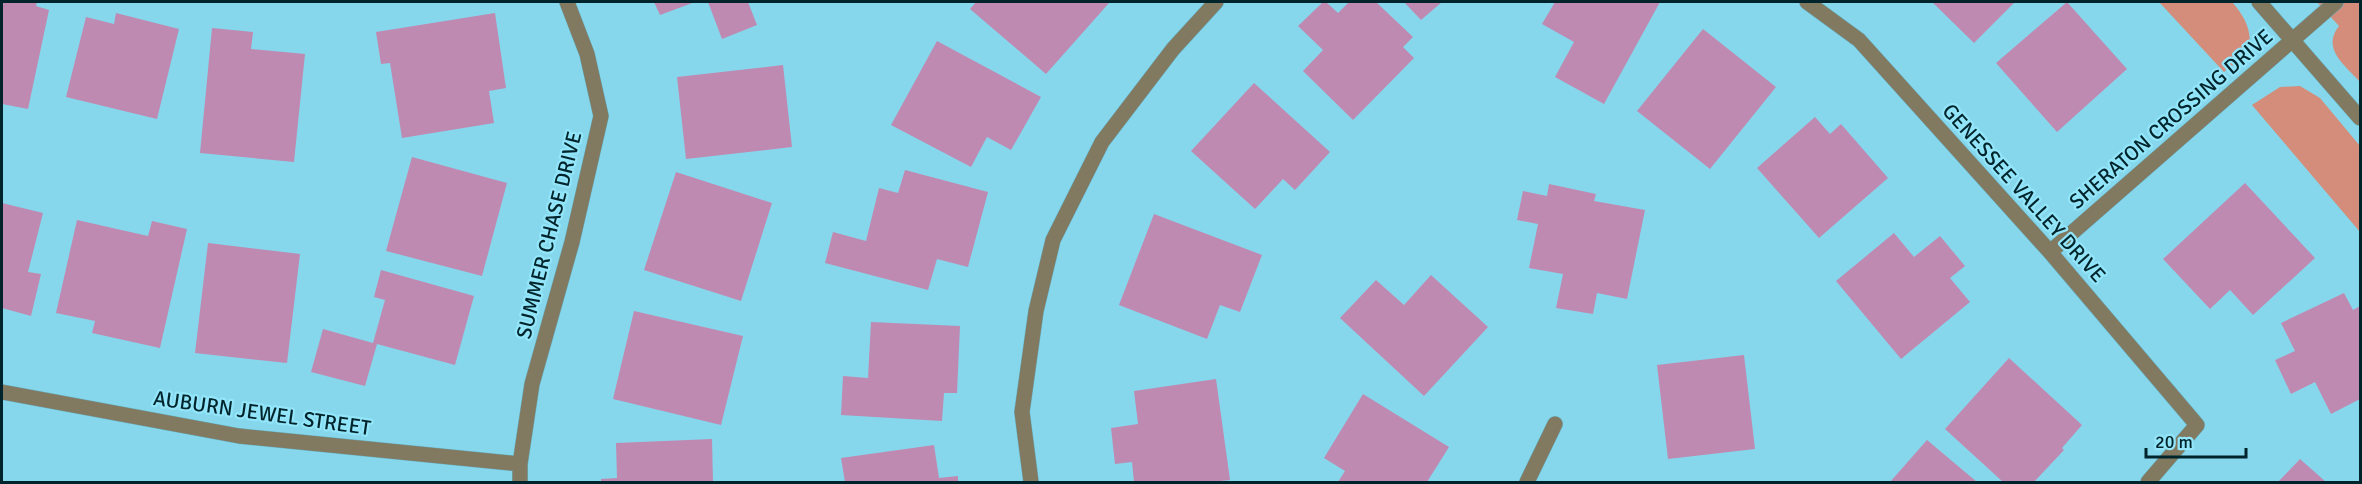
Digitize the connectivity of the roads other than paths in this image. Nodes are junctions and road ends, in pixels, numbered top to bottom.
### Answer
1 (567, 2) edge
2 (1216, 2) edge
3 (1807, 2) edge
4 (2259, 2) edge
5 (2336, 2) edge
6 (2292, 41) junction
7 (2361, 118) edge
8 (2050, 252) junction
9 (2, 392) edge
10 (1556, 424) dead end
11 (520, 464) junction
12 (520, 483) edge
13 (1031, 483) edge
14 (1527, 483) edge
15 (2148, 483) edge

1 - 11 street, SUMMER CHASE DRIVE
2 - 13 street
3 - 8 street, GENESSEE VALLEY DRIVE
4 - 6 street
5 - 6 street, SHERATON CROSSING DRIVE
6 - 7 street
6 - 8 street, SHERATON CROSSING DRIVE
8 - 15 street, GENESSEE VALLEY DRIVE
9 - 11 street, AUBURN JEWEL STREET
10 - 14 street
11 - 12 street, SUMMER CHASE DRIVE

